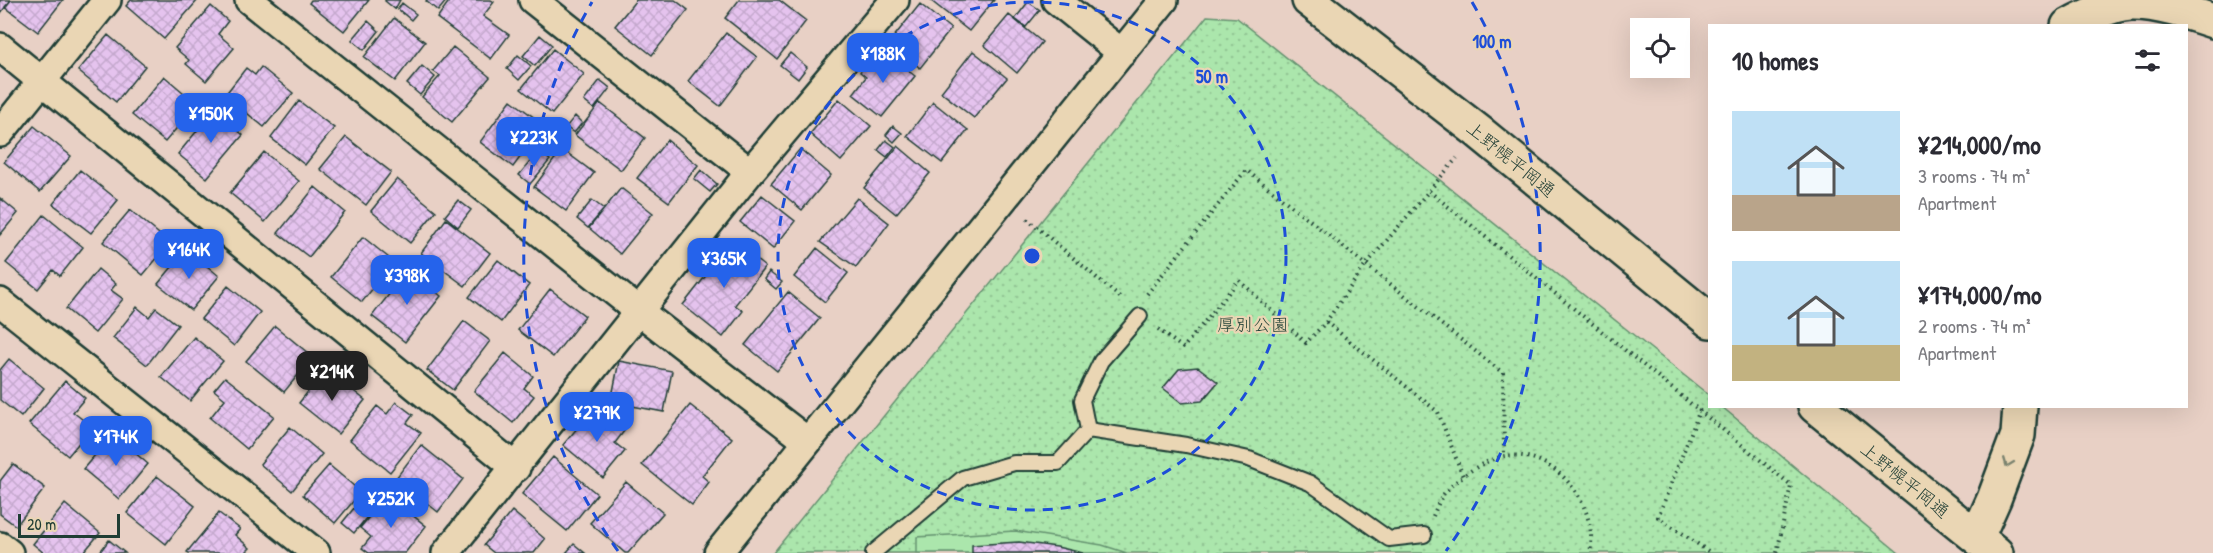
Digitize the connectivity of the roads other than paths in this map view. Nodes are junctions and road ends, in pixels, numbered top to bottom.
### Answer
1 (107, 0) edge
2 (249, 0) edge
3 (533, 0) edge
4 (895, 0) edge
5 (1056, 0) edge
6 (1164, 0) edge
7 (1309, 0) edge
8 (2213, 21) edge
9 (2072, 24) edge
10 (0, 47) edge
11 (1122, 53) junction
12 (42, 81) junction
13 (0, 133) edge
14 (750, 172) junction
15 (0, 302) edge
16 (640, 312) junction
17 (1137, 313) road end
18 (1708, 319) edge
19 (1817, 408) edge
20 (2020, 408) edge
21 (1088, 430) junction
22 (807, 441) junction
23 (516, 468) junction
24 (1424, 535) road end
25 (0, 546) edge
26 (1981, 548) edge
27 (9, 553) edge
28 (316, 553) edge
29 (446, 553) edge
30 (718, 553) edge
31 (873, 553) edge

1 - 12 street
2 - 16 street
3 - 14 street
4 - 14 street
5 - 11 street
6 - 11 street
7 - 18 street, 上野幌平岡通
8 - 9 street
10 - 12 street
11 - 22 street
12 - 13 street
12 - 23 street
14 - 16 street
15 - 28 street
16 - 22 street
16 - 23 street
17 - 21 lane
19 - 26 street, 上野幌平岡通
20 -> 26 street
21 - 24 lane
21 - 31 lane
22 - 30 street
23 - 29 street
25 - 27 street

